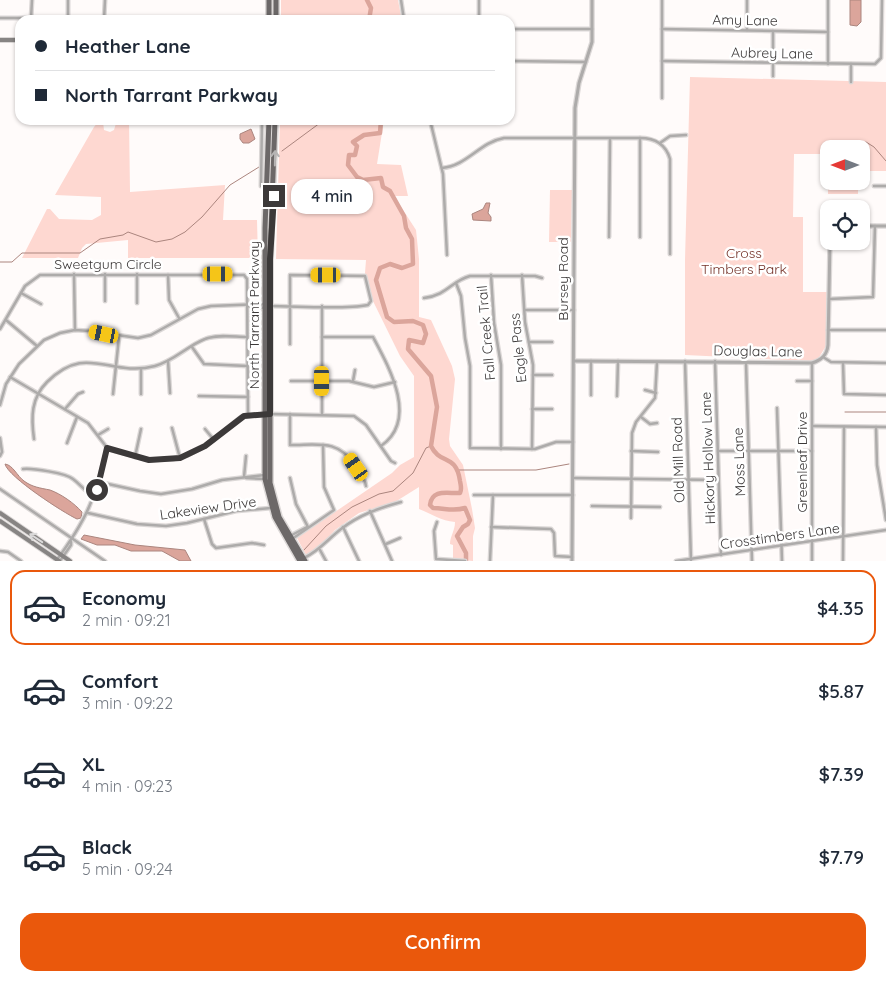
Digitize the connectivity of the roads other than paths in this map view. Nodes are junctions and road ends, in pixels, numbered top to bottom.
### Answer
1 (32, 0) edge
2 (68, 0) edge
3 (105, 0) edge
4 (269, 0) edge
5 (276, 0) edge
6 (400, 0) edge
7 (479, 0) edge
8 (592, 0) edge
9 (662, 0) edge
10 (747, 0) edge
11 (828, 0) edge
12 (882, 0) edge
13 (269, 8) junction
14 (276, 8) junction
15 (31, 15) edge
16 (68, 15) edge
17 (104, 15) edge
18 (269, 15) edge
19 (276, 15) edge
20 (403, 15) edge
21 (479, 15) edge
22 (0, 18) edge
23 (15, 18) edge
24 (515, 29) edge
25 (592, 29) junction
26 (662, 29) junction
27 (747, 30) junction
28 (773, 31) junction
29 (828, 32) junction
30 (15, 40) edge
31 (0, 42) edge
32 (515, 61) edge
33 (662, 61) junction
34 (586, 62) junction
35 (773, 63) junction
36 (828, 64) junction
37 (851, 64) junction
38 (773, 76) dead end
39 (851, 82) dead end
40 (662, 98) dead end
41 (262, 125) edge
42 (268, 125) edge
43 (276, 125) edge
44 (431, 125) edge
45 (686, 135) dead end
46 (610, 138) junction
47 (640, 138) junction
48 (575, 139) junction
49 (660, 143) junction
50 (442, 168) junction
51 (261, 186) dead end
52 (874, 186) dead end
53 (886, 186) edge
54 (870, 226) edge
55 (875, 226) junction
56 (886, 226) edge
57 (610, 237) dead end
58 (640, 237) dead end
59 (830, 250) edge
60 (670, 254) dead end
61 (447, 255) dead end
62 (74, 274) junction
63 (105, 274) junction
64 (136, 274) junction
65 (168, 274) junction
66 (492, 275) junction
67 (522, 276) junction
68 (542, 278) dead end
69 (456, 283) junction
70 (21, 293) junction
71 (424, 298) dead end
72 (829, 299) junction
73 (105, 301) dead end
74 (137, 303) dead end
75 (41, 304) dead end
76 (247, 306) junction
77 (266, 306) junction
78 (290, 306) junction
79 (322, 306) junction
80 (524, 310) junction
81 (574, 310) junction
82 (179, 318) junction
83 (6, 320) junction
84 (0, 329) edge
85 (74, 330) junction
86 (828, 330) junction
87 (886, 330) edge
88 (119, 337) junction
89 (247, 337) junction
90 (322, 337) junction
91 (529, 342) junction
92 (552, 342) dead end
93 (290, 344) dead end
94 (37, 346) junction
95 (192, 347) junction
96 (823, 357) junction
97 (168, 361) junction
98 (574, 361) junction
99 (591, 361) junction
100 (618, 361) junction
101 (656, 361) junction
102 (685, 361) junction
103 (715, 361) junction
104 (746, 362) junction
105 (843, 362) junction
106 (812, 363) junction
107 (886, 363) edge
108 (247, 366) junction
109 (114, 367) junction
110 (141, 369) junction
111 (355, 370) dead end
112 (533, 375) junction
113 (552, 375) dead end
114 (10, 377) junction
115 (291, 381) dead end
116 (322, 381) junction
117 (353, 381) junction
118 (797, 381) dead end
119 (812, 381) junction
120 (396, 382) junction
121 (645, 390) dead end
122 (83, 392) dead end
123 (38, 393) junction
124 (170, 393) dead end
125 (113, 394) dead end
126 (142, 394) dead end
127 (656, 394) junction
128 (591, 395) dead end
129 (886, 395) edge
130 (199, 396) dead end
131 (248, 396) junction
132 (617, 396) dead end
133 (0, 405) edge
134 (777, 408) dead end
135 (65, 409) junction
136 (532, 409) junction
137 (552, 409) dead end
138 (267, 414) junction
139 (290, 414) junction
140 (322, 414) junction
141 (248, 415) junction
142 (77, 416) junction
143 (641, 416) junction
144 (657, 423) dead end
145 (813, 426) junction
146 (844, 427) junction
147 (876, 427) junction
148 (886, 427) edge
149 (172, 428) dead end
150 (108, 429) dead end
151 (141, 429) dead end
152 (205, 430) dead end
153 (98, 435) junction
154 (0, 439) edge
155 (34, 439) dead end
156 (214, 440) junction
157 (573, 442) junction
158 (68, 443) dead end
159 (323, 445) junction
160 (381, 446) junction
161 (107, 448) junction
162 (501, 449) junction
163 (532, 449) junction
164 (631, 451) junction
165 (718, 451) junction
166 (749, 451) junction
167 (779, 451) junction
168 (812, 451) junction
169 (658, 452) dead end
170 (0, 456) edge
171 (246, 456) dead end
172 (135, 457) junction
173 (180, 458) junction
174 (395, 462) dead end
175 (22, 469) dead end
176 (244, 477) junction
177 (267, 477) junction
178 (290, 478) dead end
179 (573, 478) junction
180 (631, 479) junction
181 (688, 479) junction
182 (718, 480) junction
183 (99, 482) junction
184 (366, 486) dead end
185 (0, 489) edge
186 (474, 495) dead end
187 (492, 495) junction
188 (573, 495) junction
189 (95, 496) junction
190 (401, 502) dead end
191 (592, 506) dead end
192 (631, 506) junction
193 (660, 506) dead end
194 (271, 508) junction
195 (370, 511) junction
196 (0, 513) edge
197 (88, 513) junction
198 (631, 518) dead end
199 (204, 519) junction
200 (886, 520) edge
201 (0, 521) edge
202 (437, 522) dead end
203 (308, 526) junction
204 (343, 527) junction
205 (491, 527) junction
206 (886, 530) edge
207 (843, 537) junction
208 (289, 538) junction
209 (400, 538) dead end
210 (72, 540) junction
211 (812, 542) junction
212 (386, 544) junction
213 (264, 546) dead end
214 (781, 546) junction
215 (320, 550) junction
216 (751, 550) junction
217 (0, 551) edge
218 (720, 554) junction
219 (62, 555) junction
220 (572, 559) edge
221 (303, 560) edge
222 (691, 560) edge
223 (21, 561) edge
224 (58, 561) edge
225 (70, 561) edge
226 (105, 561) edge
227 (326, 561) edge
228 (359, 561) edge
229 (392, 561) edge
230 (464, 561) edge
231 (490, 561) edge
232 (676, 561) edge
233 (752, 561) edge
234 (782, 561) edge
235 (812, 561) edge
236 (843, 561) edge

1 - 15 street
2 - 16 street
3 - 17 street
4 - 13 main road
5 - 14 main road
6 - 20 street
7 - 21 street
8 - 25 street, Bursey Road
9 - 26 street
10 - 27 street
11 - 29 street
12 - 37 street, Aubrey Lane
13 - 14 main road
13 - 18 main road
14 - 19 main road
22 - 23 street
24 - 25 street
25 - 34 street, Bursey Road
26 - 27 street, Amy Lane
26 - 33 street
27 - 28 street, Amy Lane
28 - 29 street, Amy Lane
28 - 35 street
29 - 36 street
30 - 31 main road
32 - 34 street
33 - 35 street, Aubrey Lane
33 - 40 street
34 - 48 street, Bursey Road
35 - 36 street, Aubrey Lane
35 - 38 street
36 - 37 street, Aubrey Lane
37 - 39 street
41 - 51 street
42 - 77 main road, North Tarrant Parkway
77 -> 43 main road, North Tarrant Parkway
44 - 50 street
45 - 49 street
46 - 47 street
46 - 48 street
46 - 57 street
47 - 49 street
47 - 58 street
48 - 50 street
48 - 81 street, Bursey Road
49 - 60 street
50 - 61 street
52 - 53 street
54 - 55 street
55 - 56 street
55 - 72 street
59 - 72 street
62 - 63 street, Sweetgum Circle
62 - 70 street, Sweetgum Circle
62 - 85 street
63 - 64 street, Sweetgum Circle
63 - 73 street
64 - 65 street, Sweetgum Circle
64 - 74 street
65 - 76 street, Sweetgum Circle
65 - 82 street
66 - 67 street
66 - 69 street
66 - 162 street, Fall Creek Trail
67 - 68 street
67 - 80 street, Eagle Pass
69 - 71 street
69 - 162 street
70 - 75 street
70 - 83 street, Sweetgum Circle
72 - 86 street
76 - 77 street
76 - 82 street
76 - 89 street
77 - 78 street
77 - 138 main road, North Tarrant Parkway
78 - 79 street
78 - 79 street
78 - 93 street
79 - 90 street
80 - 81 street
80 - 91 street, Eagle Pass
81 - 98 street, Bursey Road
82 - 88 street
83 - 84 street, Sweetgum Circle
83 - 94 street
85 - 88 street
85 - 94 street
86 - 87 street
86 - 96 street
88 - 109 street
89 - 95 street
89 - 108 street
90 - 116 street
90 - 120 street
91 - 92 street
91 - 112 street, Eagle Pass
94 - 114 street
95 - 97 street
95 - 108 street
96 - 105 street
96 - 106 street, Douglas Lane
97 - 110 street
97 - 124 street
98 - 99 street, Douglas Lane
98 - 157 street, Bursey Road
99 - 100 street, Douglas Lane
99 - 128 street
100 - 101 street, Douglas Lane
100 - 132 street
101 - 102 street, Douglas Lane
101 - 127 street
102 - 103 street, Douglas Lane
102 - 181 street, Old Mill Road
103 - 104 street, Douglas Lane
103 - 165 street, Hickory Hollow Lane
104 - 106 street, Douglas Lane
104 - 166 street, Moss Lane
105 - 107 street
105 - 129 street
106 - 119 street, Greenleaf Drive
108 - 131 street
109 - 110 street
109 - 123 street
109 - 125 street
110 - 126 street
111 - 117 street
112 - 113 street
112 - 136 street, Eagle Pass
114 - 123 street
114 - 133 street
115 - 116 street
116 - 117 street
116 - 140 street
117 - 120 street
118 - 119 street
119 - 145 street, Greenleaf Drive
120 - 160 street
121 - 127 street
122 - 135 street
123 - 135 street
123 - 155 street
127 - 143 street
130 - 131 street
131 - 141 street
134 - 167 street
135 - 142 street
136 - 137 street
136 - 163 street, Eagle Pass
138 - 139 street
138 - 141 street
138 - 177 main road, North Tarrant Parkway
139 - 140 street
139 - 159 street
140 - 160 street
141 - 156 street
142 - 153 street
142 - 158 street
143 - 144 street
143 - 164 street
145 - 146 street
145 - 168 street, Greenleaf Drive
146 - 147 street
146 - 207 street
147 - 148 street
147 - 200 street
149 - 173 street
150 - 153 street
151 - 172 street
152 - 156 street
153 - 161 street
154 - 170 street
156 - 173 street
157 - 163 street
157 - 179 street, Bursey Road
159 - 184 street
159 - 203 street
160 - 174 street
161 - 172 street
161 - 183 street
162 - 163 street
164 - 169 street
164 - 180 street
165 - 166 street
165 - 182 street, Hickory Hollow Lane
166 - 167 street
166 - 216 street, Moss Lane
167 - 168 street
167 - 214 street
168 - 211 street, Greenleaf Drive
171 - 176 street
172 - 173 street
175 - 189 street
176 - 177 street
176 - 183 street
177 - 194 main road, North Tarrant Parkway
177 - 208 main road, North Tarrant Parkway
178 - 203 street
179 - 180 street
179 - 188 street, Bursey Road
180 - 181 street
180 - 192 street
181 - 182 street
181 - 222 street, Old Mill Road
182 - 218 street, Hickory Hollow Lane
183 - 189 street
185 - 210 street
186 - 187 street
187 - 188 street
187 - 205 street
188 - 220 street, Bursey Road
189 - 197 street
190 - 195 street
191 - 192 street
192 - 193 street
192 - 198 street
194 - 199 street, Lakeview Drive
194 - 208 main road, North Tarrant Parkway
195 - 204 street
195 - 212 street
219 -> 196 main road
197 - 199 street, Lakeview Drive
197 - 210 street
199 - 213 street
201 - 224 main road
202 - 230 street
203 - 208 street
204 - 215 street
204 - 228 street
205 - 220 street
205 - 231 street
206 - 207 street, Crosstimbers Lane
207 - 211 street, Crosstimbers Lane
207 - 236 street
208 - 221 main road, North Tarrant Parkway
209 - 212 street
210 - 219 street
210 - 226 street
211 - 214 street, Crosstimbers Lane
211 - 235 street, Greenleaf Drive
212 - 229 street
214 - 216 street, Crosstimbers Lane
214 - 234 street
215 - 221 street
215 - 227 street
216 - 218 street, Crosstimbers Lane
216 - 233 street, Moss Lane
217 - 223 street
218 - 222 street, Crosstimbers Lane
219 - 224 street
219 - 225 main road
222 - 232 street, Crosstimbers Lane

